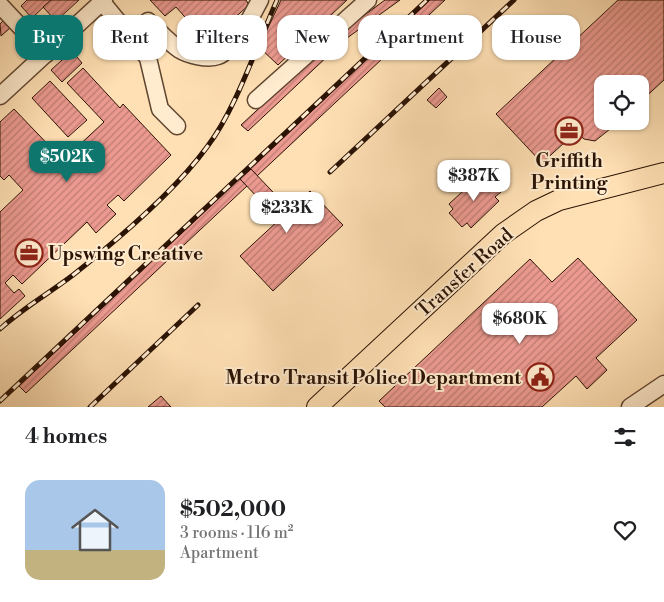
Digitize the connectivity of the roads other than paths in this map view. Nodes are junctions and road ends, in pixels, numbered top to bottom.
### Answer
1 (260, 0) edge
2 (368, 0) edge
3 (103, 1) edge
4 (0, 5) edge
5 (114, 15) edge
6 (83, 20) edge
7 (15, 21) edge
8 (167, 38) edge
9 (39, 60) edge
10 (148, 60) edge
11 (0, 96) edge
12 (256, 100) dead end
13 (177, 126) dead end
14 (664, 173) edge
15 (664, 384) edge
16 (321, 406) edge
17 (630, 407) edge

1 - 8 street
2 - 12 street
3 - 5 street
3 - 6 street
4 - 7 street
9 - 11 street
10 - 13 street
14 - 16 main road, Transfer Road
15 - 17 street

